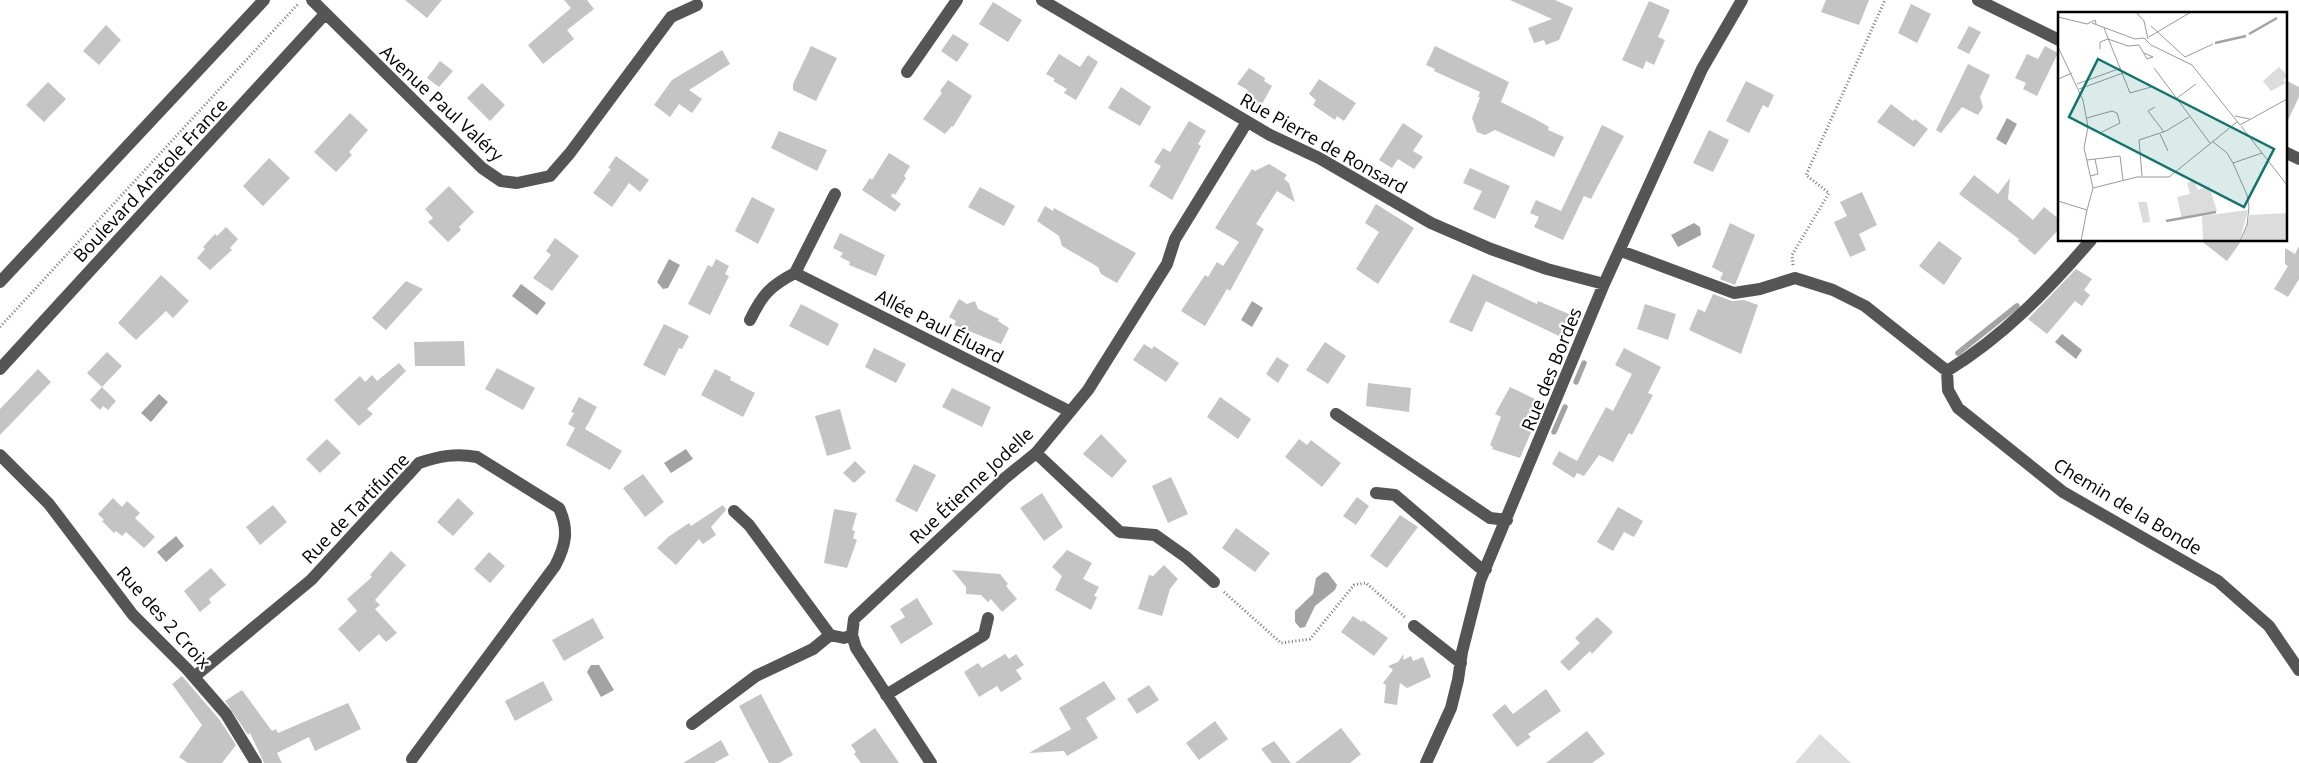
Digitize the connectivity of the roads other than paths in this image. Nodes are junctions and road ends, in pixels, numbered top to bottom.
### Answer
1 (264, 0) edge
2 (312, 0) edge
3 (957, 0) edge
4 (1042, 0) edge
5 (1742, 0) edge
6 (1978, 0) edge
7 (697, 5) dead end
8 (325, 14) junction
9 (2058, 40) edge
10 (907, 72) dead end
11 (1247, 122) junction
12 (2286, 152) edge
13 (2299, 159) edge
14 (835, 194) dead end
15 (2090, 241) edge
16 (1621, 250) junction
17 (795, 273) junction
18 (0, 282) edge
19 (1604, 284) junction
20 (750, 320) dead end
21 (0, 369) edge
22 (1947, 371) junction
23 (1069, 412) junction
24 (1336, 414) dead end
25 (1036, 453) junction
26 (0, 455) edge
27 (1376, 493) dead end
28 (734, 511) dead end
29 (1507, 520) junction
30 (1486, 569) junction
31 (1214, 582) road end
32 (988, 618) dead end
33 (1414, 626) road end
34 (830, 635) junction
35 (852, 635) junction
36 (1460, 663) junction
37 (2299, 670) edge
38 (194, 677) junction
39 (886, 695) junction
40 (692, 724) dead end
41 (412, 759) dead end
42 (256, 763) edge
43 (932, 763) edge
44 (1426, 763) edge

1 - 18 street
2 - 8 street, Avenue Paul Valéry
3 - 10 street
4 - 11 street, Rue Pierre de Ronsard
5 - 16 street, Rue des Bordes
6 - 9 street
7 - 8 street, Avenue Paul Valéry
8 - 21 street, Boulevard Anatole France
11 - 19 street, Rue Pierre de Ronsard
11 - 23 street, Rue Étienne Jodelle
12 - 13 street
14 - 17 street
15 - 22 street
16 - 19 street, Rue des Bordes
16 - 22 street
17 - 20 street
17 - 23 street, Allée Paul Éluard
19 - 29 street, Rue des Bordes
22 - 37 street, Chemin de la Bonde
23 - 25 street, Rue Étienne Jodelle
24 - 29 street
25 - 31 street
25 - 35 street, Rue Étienne Jodelle
26 - 38 street, Rue des 2 Croix
27 - 30 street
28 - 34 street
29 - 30 street, Rue des Bordes
30 - 36 street, Rue des Bordes
32 - 39 street
33 - 36 street
34 - 35 street
34 - 40 street
35 - 39 street
36 - 44 street, Rue des Bordes
38 - 41 street, Rue de Tartifume
38 - 42 street, Rue des 2 Croix
39 - 43 street

